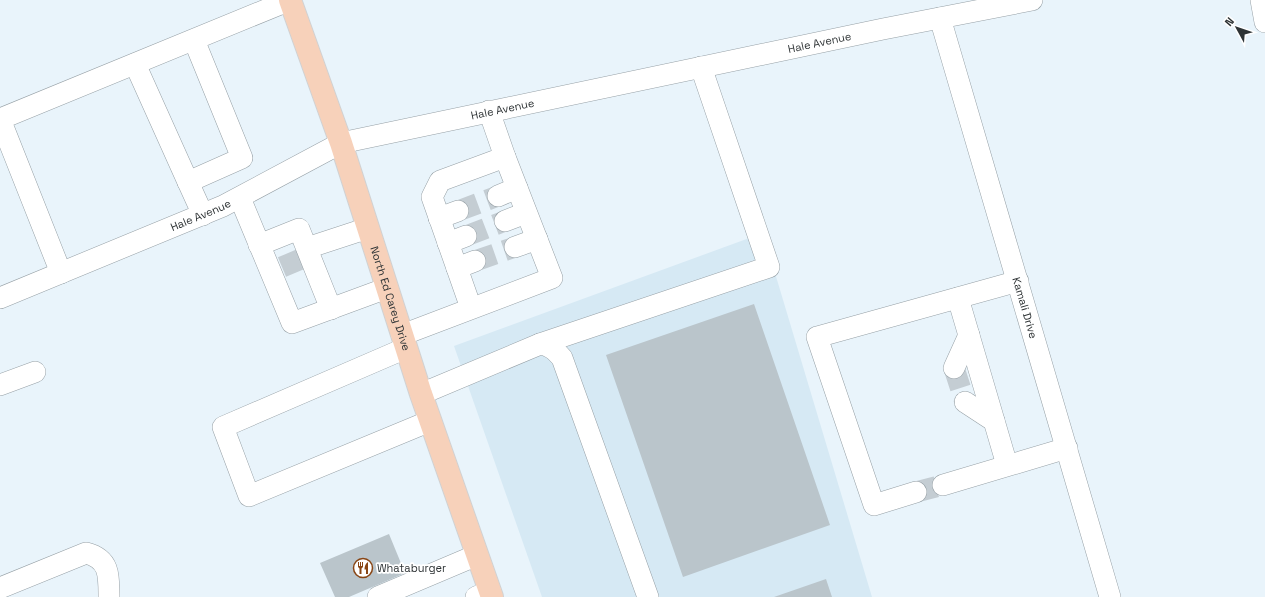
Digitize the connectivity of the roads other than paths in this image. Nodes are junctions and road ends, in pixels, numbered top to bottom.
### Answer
1 (290, 0) edge
2 (1032, 0) edge
3 (1261, 0) edge
4 (940, 18) junction
5 (1265, 22) edge
6 (194, 40) junction
7 (135, 64) junction
8 (701, 67) junction
9 (489, 111) junction
10 (2, 127) edge
11 (341, 143) junction
12 (505, 157) junction
13 (188, 182) junction
14 (517, 188) junction
15 (498, 196) tunnel mouth
16 (240, 198) junction
17 (526, 212) junction
18 (203, 215) junction
19 (505, 221) tunnel mouth
20 (368, 228) junction
21 (537, 239) junction
22 (259, 245) junction
23 (515, 247) tunnel mouth
24 (306, 254) junction
25 (61, 273) junction
26 (1018, 281) junction
27 (387, 288) junction
28 (0, 298) edge
29 (958, 298) junction
30 (471, 308) junction
31 (331, 309) junction
32 (969, 335) junction
33 (404, 341) junction
34 (540, 344) junction
35 (954, 368) tunnel mouth
36 (35, 372) dead end
37 (0, 385) edge
38 (421, 394) junction
39 (965, 402) tunnel mouth
40 (430, 421) junction
41 (994, 421) junction
42 (1067, 448) junction
43 (1007, 465) junction
44 (943, 485) tunnel mouth
45 (916, 492) tunnel mouth
46 (477, 555) junction
47 (0, 588) edge
48 (486, 595) edge
49 (109, 597) edge
50 (378, 597) edge
51 (648, 597) edge
52 (1110, 597) edge

1 - 6 street
1 - 11 main road, North Ed Carey Drive
2 - 4 street, Hale Avenue
3 - 5 street
4 - 8 street, Hale Avenue
4 - 26 street, Kamali Drive
6 - 7 street
6 - 13 street
7 - 10 street
7 - 13 street
8 - 9 street, Hale Avenue
8 - 34 street
9 - 11 street, Hale Avenue
9 - 12 street
10 - 25 street
11 - 16 street, Hale Avenue
11 - 20 main road, North Ed Carey Drive
12 - 14 street
12 - 30 street
13 - 18 street
14 - 15 street
14 - 17 street
16 - 18 street, Hale Avenue
16 - 22 street
17 - 19 street
17 - 21 street
18 - 25 street, Hale Avenue
20 - 24 street
20 - 27 main road, North Ed Carey Drive
21 - 23 street
21 - 30 street
22 - 24 street
22 - 31 street
24 - 31 street
25 - 28 street, Hale Avenue
26 - 29 street
26 - 42 street, Kamali Drive
27 - 31 street
27 - 33 main road, North Ed Carey Drive
29 - 32 street
29 - 45 street
30 - 33 street
32 - 35 street
32 - 41 street
33 - 38 main road, North Ed Carey Drive
33 - 40 street
34 - 38 street
34 - 51 street
36 - 37 street
38 - 40 main road, North Ed Carey Drive
39 - 41 street
40 - 46 main road, North Ed Carey Drive
41 - 43 street
42 - 43 street
42 - 52 street, Kamali Drive
43 - 44 street
46 - 48 main road, North Ed Carey Drive
46 - 50 street
47 - 49 street

